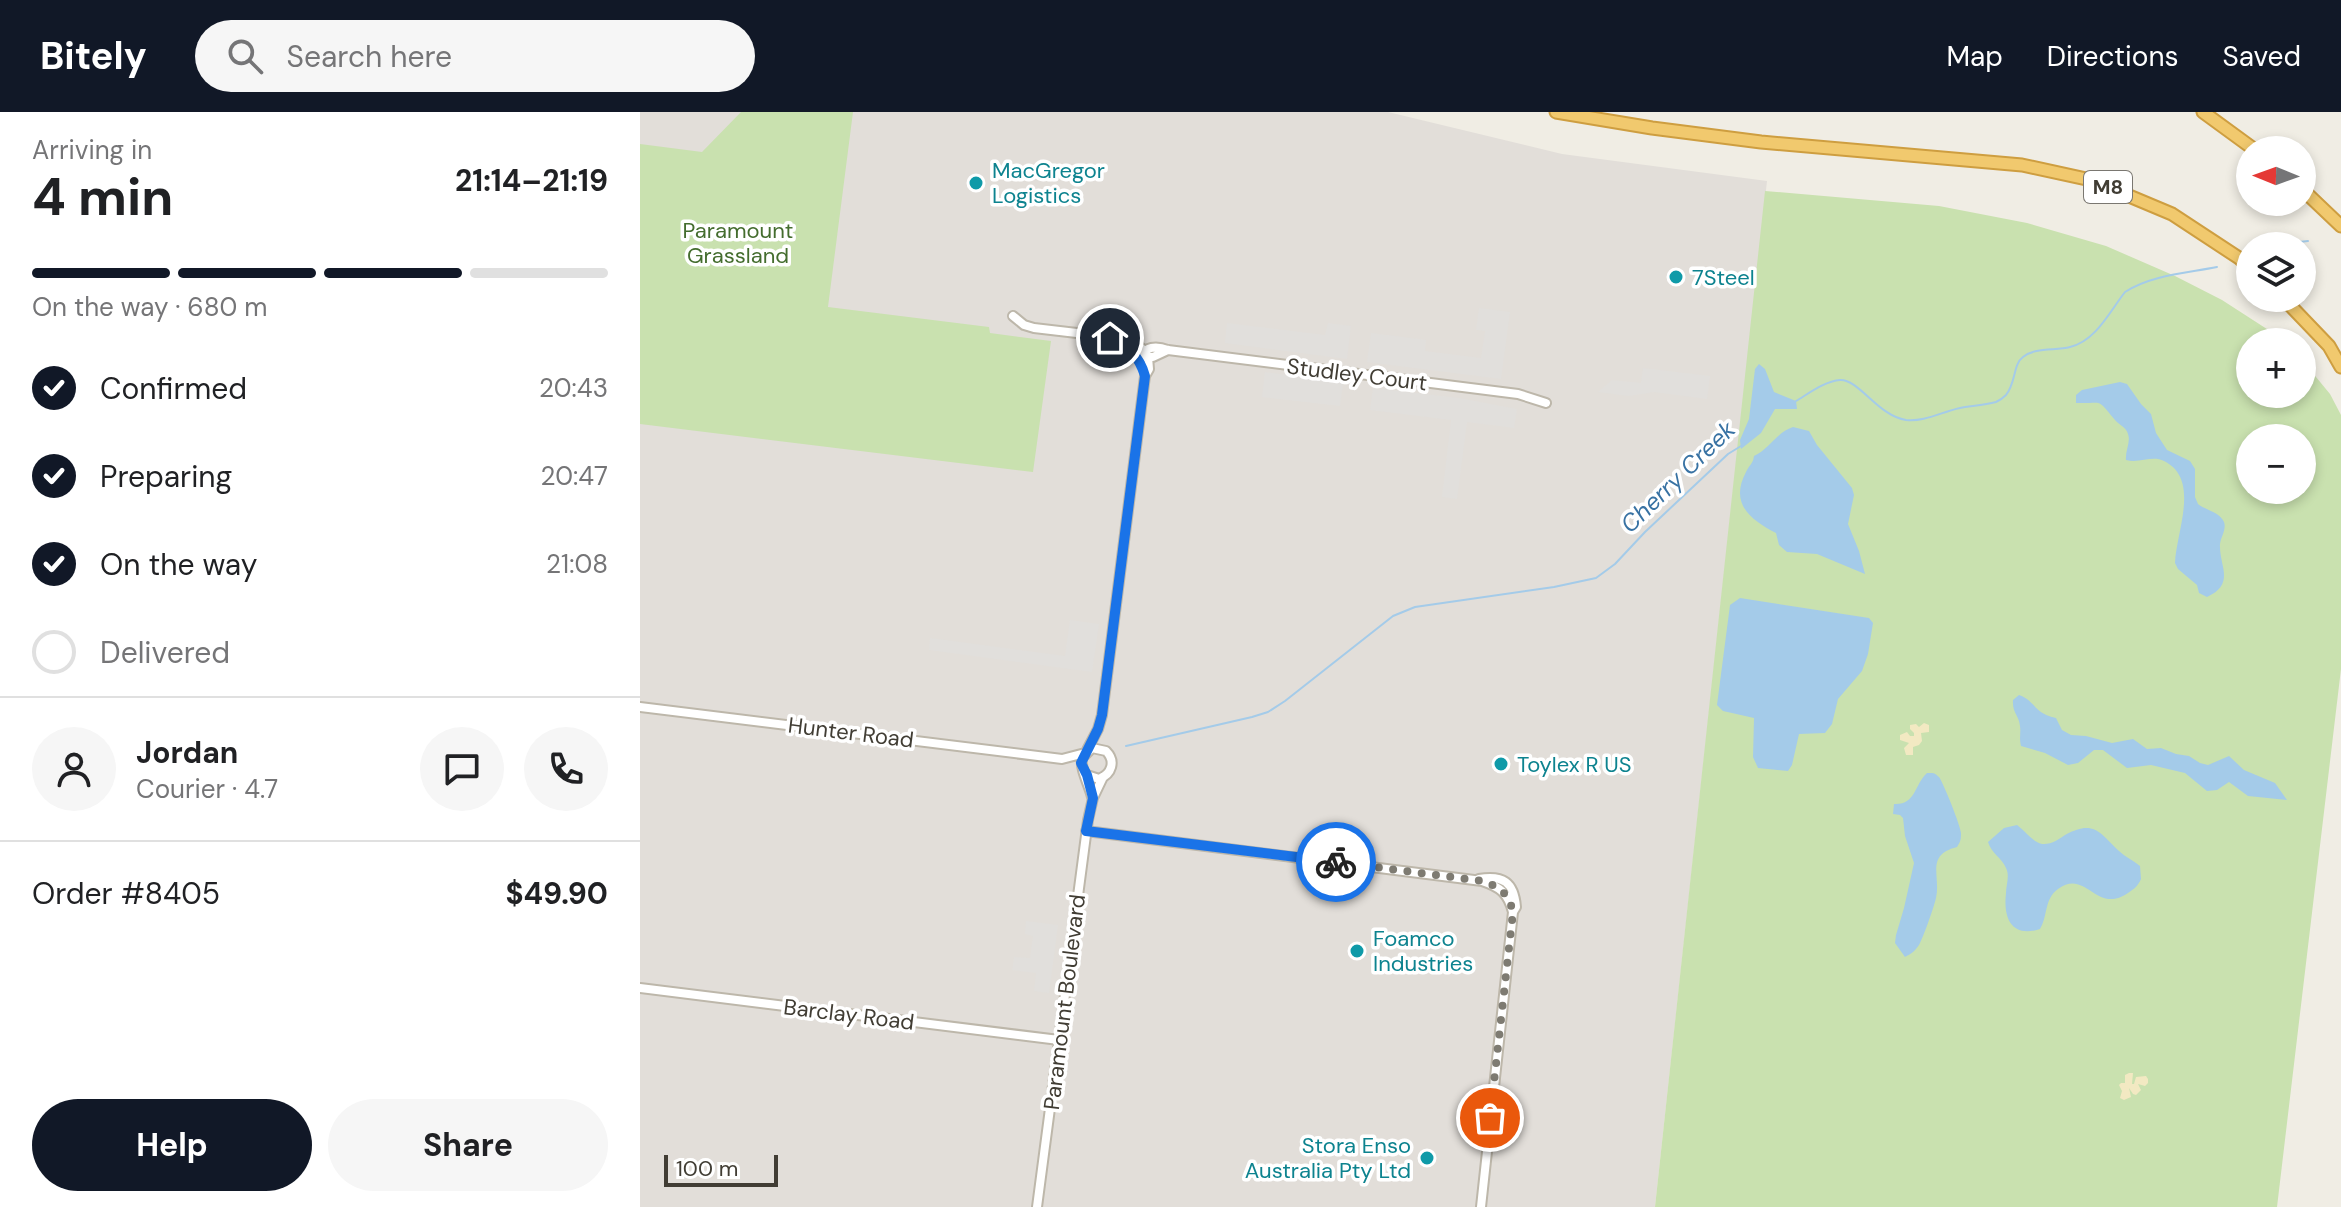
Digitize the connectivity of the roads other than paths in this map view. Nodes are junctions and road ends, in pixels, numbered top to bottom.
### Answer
1 (1556, 112) edge
2 (2203, 112) edge
3 (2236, 136) edge
4 (2316, 202) edge
5 (2341, 226) edge
6 (2236, 256) edge
7 (2296, 312) edge
8 (1013, 316) dead end
9 (1144, 354) junction
10 (2341, 367) edge
11 (1546, 403) dead end
12 (640, 707) edge
13 (1098, 729) junction
14 (1106, 751) junction
15 (1086, 752) junction
16 (1062, 759) junction
17 (1086, 774) junction
18 (1103, 777) junction
19 (1093, 798) junction
20 (1086, 831) junction
21 (640, 988) edge
22 (1059, 1040) junction
23 (1037, 1207) edge
24 (1481, 1207) edge

1 - 6 highway, M8
2 - 3 highway
4 - 5 highway
7 - 10 highway
8 - 9 street
9 - 11 street, Studley Court
9 - 13 street
12 - 16 street, Hunter Road
13 - 14 street
13 - 15 street
14 - 15 street
14 - 18 street
15 - 16 street, Hunter Road
15 - 17 street
16 - 17 street, Hunter Road
17 - 18 street
17 - 19 street, Paramount Boulevard
18 - 19 street, Paramount Boulevard
19 - 20 street, Paramount Boulevard
20 - 22 street, Paramount Boulevard
20 - 24 street
21 - 22 street, Barclay Road
22 - 23 street, Paramount Boulevard

